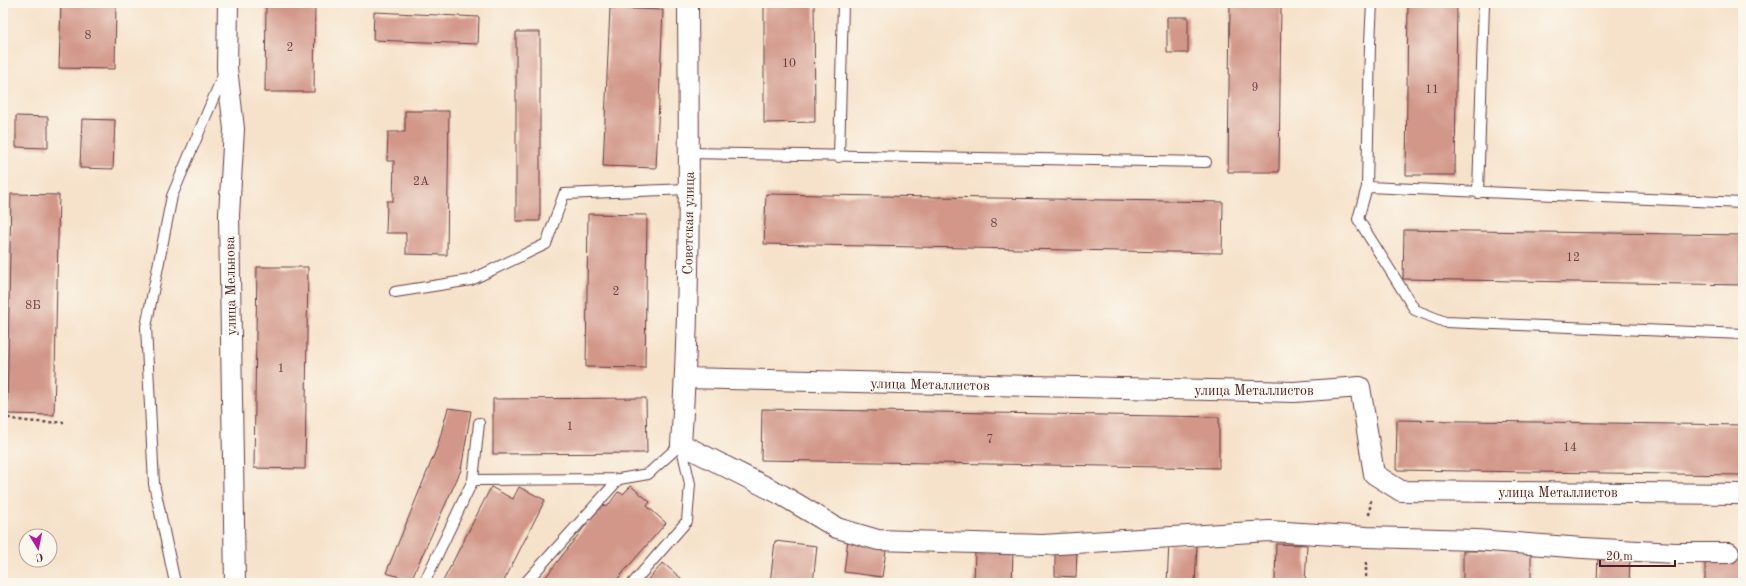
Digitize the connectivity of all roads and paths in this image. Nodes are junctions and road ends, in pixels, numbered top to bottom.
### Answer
1 (228, 3) edge
2 (688, 3) edge
3 (843, 3) edge
4 (1372, 3) edge
5 (1484, 3) edge
6 (227, 68) junction
7 (689, 153) junction
8 (838, 157) junction
9 (1206, 162) dead end
10 (1367, 187) junction
11 (688, 189) junction
12 (1478, 193) junction
13 (1743, 203) edge
14 (395, 292) dead end
15 (1743, 334) edge
16 (685, 378) junction
17 (3, 408) edge
18 (64, 422) dead end
19 (479, 423) dead end
20 (681, 444) junction
21 (619, 479) junction
22 (473, 480) junction
23 (1743, 494) edge
24 (1729, 553) dead end
25 (234, 576) edge
26 (175, 583) edge
27 (424, 583) edge
28 (525, 583) edge
29 (633, 583) edge

1 - 6 street, улица Мельнова
2 - 7 street, Советская улица
3 - 8 lane
4 - 10 lane
5 - 12 lane
6 - 25 street, улица Мельнова
6 - 26 lane
7 - 8 lane
7 - 11 street, Советская улица
8 - 9 lane
10 - 12 lane
10 - 15 lane
11 - 14 lane
11 - 16 street, Советская улица
12 - 13 lane
16 - 20 street, Советская улица
16 - 23 street, улица Металлистов
17 - 18 path
19 - 22 lane
20 - 21 lane
20 - 24 street
20 - 29 lane
21 - 22 lane
21 - 28 lane
22 - 27 lane

